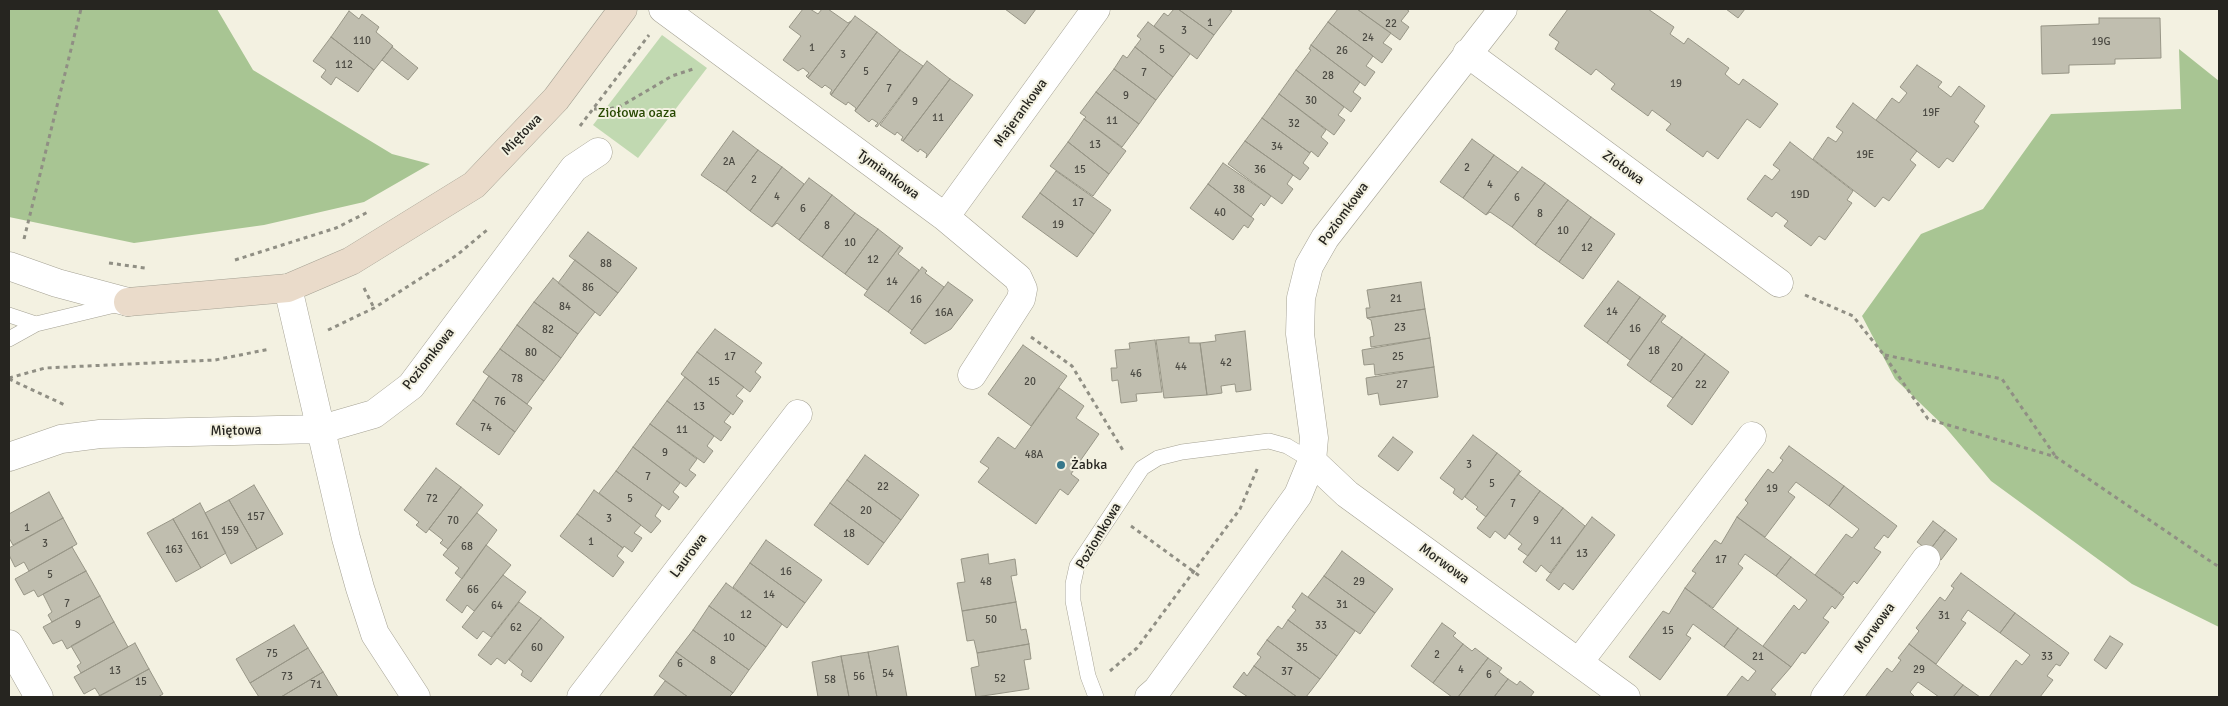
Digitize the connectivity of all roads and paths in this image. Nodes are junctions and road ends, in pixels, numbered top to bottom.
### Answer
1 (81, 9) edge
2 (623, 9) edge
3 (1096, 9) edge
4 (1503, 9) edge
5 (664, 10) edge
6 (1467, 53) junction
7 (699, 68) dead end
8 (594, 109) junction
9 (576, 132) dead end
10 (598, 152) dead end
11 (376, 208) dead end
12 (945, 217) junction
13 (16, 255) edge
14 (100, 261) dead end
15 (233, 261) dead end
16 (148, 268) dead end
17 (1779, 283) joint
18 (288, 288) junction
19 (128, 302) junction
20 (9, 315) edge
21 (1008, 320) junction
22 (36, 324) junction
23 (9, 339) edge
24 (1884, 355) junction
25 (972, 375) dead end
26 (798, 414) dead end
27 (322, 430) junction
28 (1752, 436) dead end
29 (1269, 441) junction
30 (9, 457) edge
31 (2056, 457) junction
32 (1312, 461) junction
33 (1142, 468) junction
34 (1113, 512) junction
35 (1926, 559) dead end
36 (2219, 567) edge
37 (1193, 572) junction
38 (1226, 596) junction
39 (9, 644) edge
40 (1579, 662) junction
41 (1094, 692) edge
42 (39, 697) edge
43 (416, 697) edge
44 (581, 697) edge
45 (1149, 697) edge
46 (1626, 697) edge
47 (1825, 697) edge

1 - 13 path
2 - 18 street, Miętowa
3 - 12 street, Majerankowa
4 - 6 street, Poziomkowa
5 - 8 path
5 - 12 street, Tymiankowa
6 - 17 street, Ziołowa
6 - 32 street, Poziomkowa
7 - 8 path
8 - 9 path
10 - 27 street, Poziomkowa
11 - 15 path
12 - 21 street, Tymiankowa
13 - 19 street, Miętowa
14 - 16 path
17 - 24 path
18 - 19 street, Miętowa
18 - 27 street
19 - 22 lane
20 - 22 lane
21 - 25 street, Tymiankowa
21 - 33 path
22 - 23 lane
24 - 31 path
24 - 31 path
26 - 44 street, Laurowa
27 - 30 street, Miętowa
27 - 43 street
28 - 40 street
29 - 32 lane, Poziomkowa
29 - 33 lane, Poziomkowa
29 - 37 path
31 - 36 path
32 - 38 street, Poziomkowa
32 - 40 street, Morwowa
33 - 34 lane, Poziomkowa
34 - 37 path
34 - 41 lane, Poziomkowa
35 - 47 street, Morwowa
37 - 38 path
37 - 41 path
38 - 45 street, Poziomkowa
39 - 42 street
40 - 46 street, Morwowa

